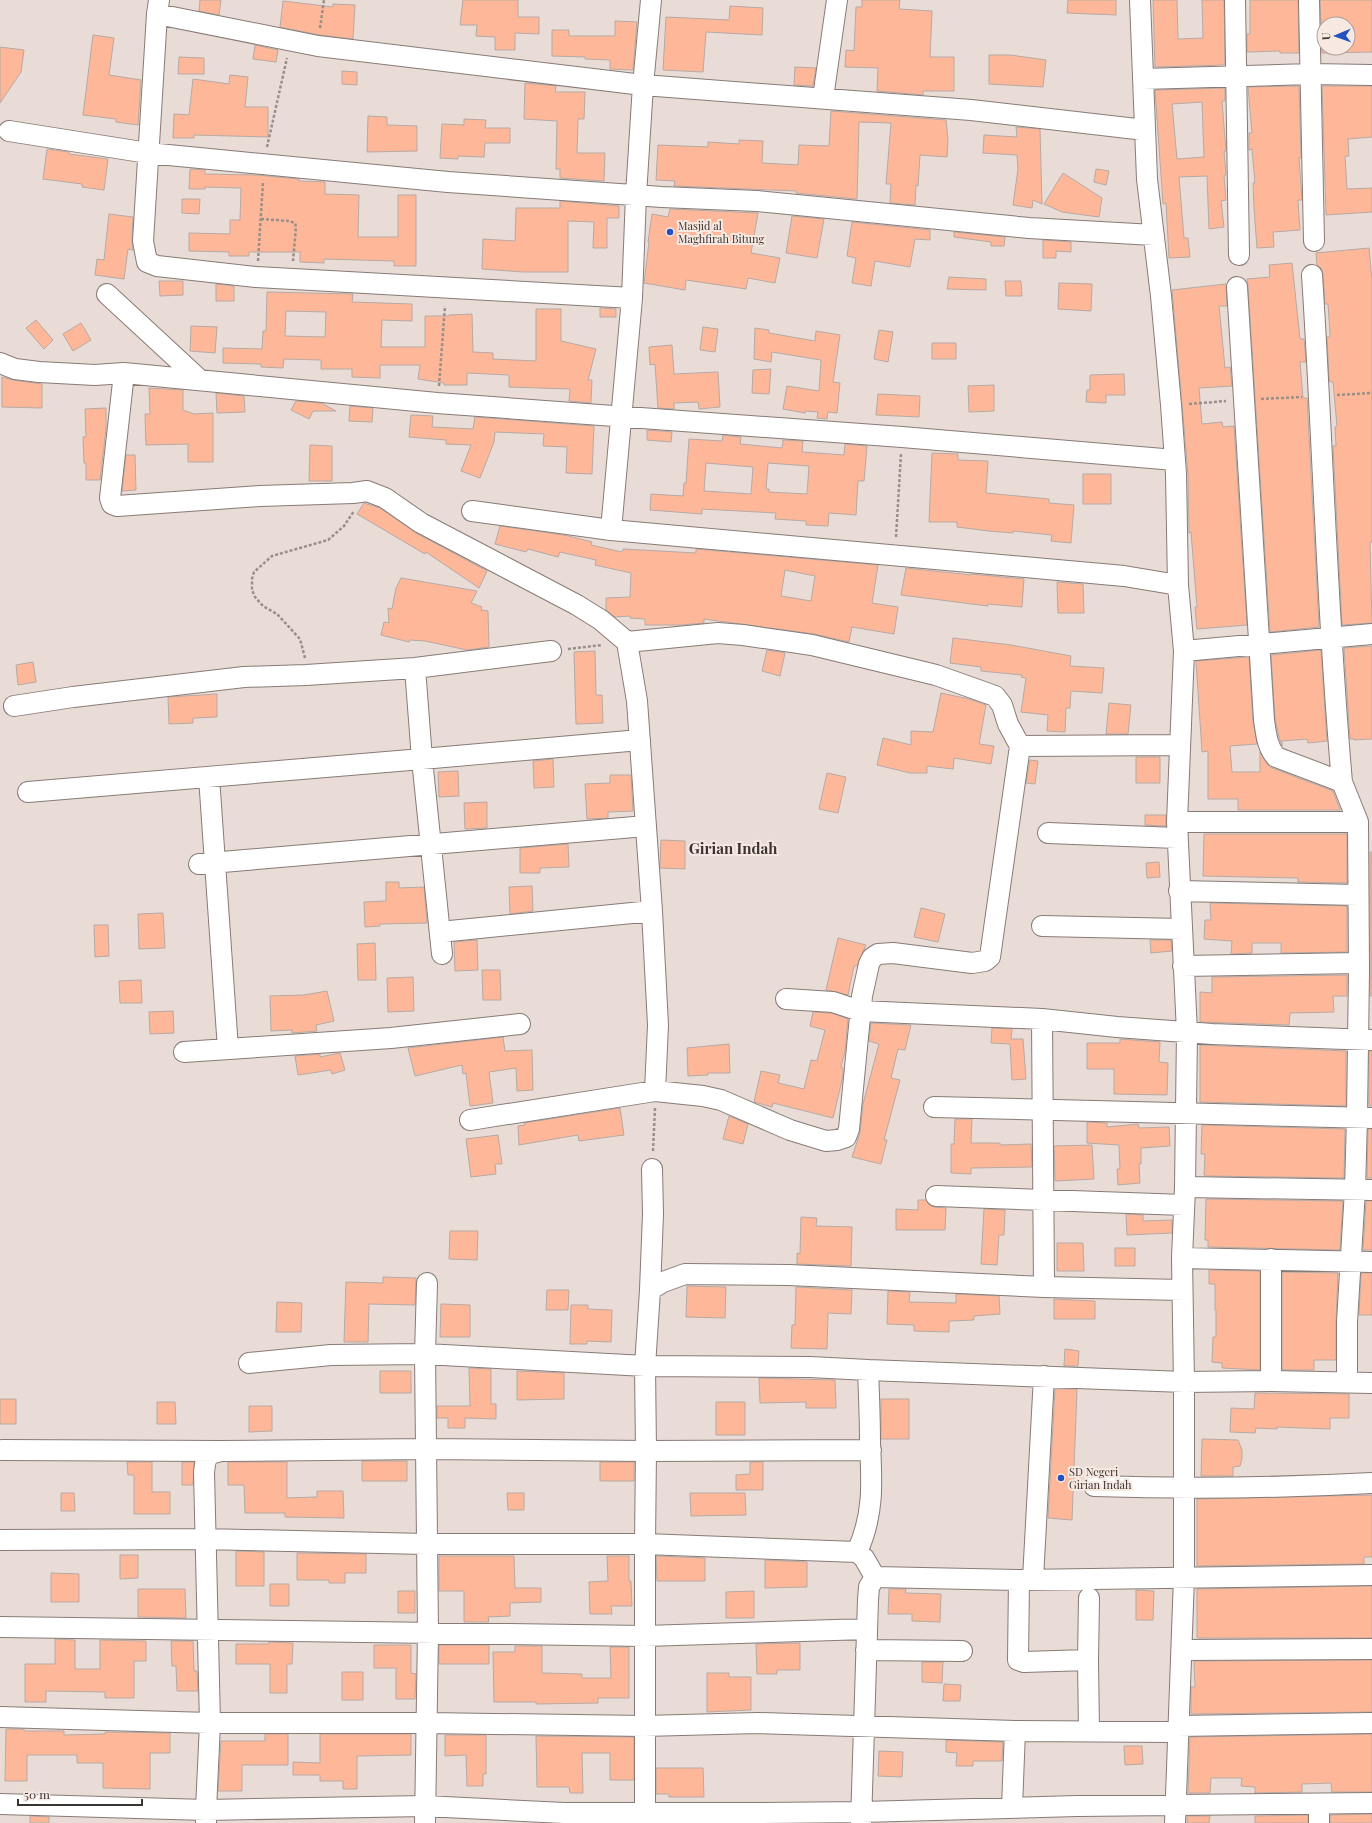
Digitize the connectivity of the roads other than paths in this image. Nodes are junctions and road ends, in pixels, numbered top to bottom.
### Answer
1 (651, 0) edge
2 (837, 0) edge
3 (1140, 0) edge
4 (1235, 0) edge
5 (1309, 0) edge
6 (158, 7) edge
7 (1310, 74) junction
8 (1372, 75) edge
9 (1237, 77) junction
10 (1142, 79) junction
11 (643, 85) junction
12 (823, 98) junction
13 (1145, 130) junction
14 (9, 131) dead end
15 (148, 153) junction
16 (636, 195) junction
17 (1154, 235) junction
18 (1314, 241) dead end
19 (1239, 255) dead end
20 (1312, 275) dead end
21 (1237, 287) dead end
22 (107, 294) dead end
23 (632, 298) junction
24 (0, 363) edge
25 (124, 373) junction
26 (200, 380) junction
27 (620, 416) junction
28 (1174, 460) junction
29 (472, 511) dead end
30 (611, 530) junction
31 (1178, 585) junction
32 (1372, 634) edge
33 (1332, 638) junction
34 (627, 642) junction
35 (1259, 644) junction
36 (551, 651) road end
37 (1184, 651) junction
38 (415, 668) junction
39 (14, 706) dead end
40 (640, 740) junction
41 (1180, 745) junction
42 (1020, 746) junction
43 (422, 759) junction
44 (209, 777) junction
45 (1342, 782) junction
46 (28, 792) dead end
47 (1358, 822) junction
48 (646, 826) junction
49 (1177, 830) junction
50 (1048, 833) dead end
51 (430, 845) junction
52 (206, 863) junction
53 (1179, 891) junction
54 (1357, 895) junction
55 (652, 911) junction
56 (1042, 926) dead end
57 (1181, 929) junction
58 (440, 932) junction
59 (442, 954) dead end
60 (1183, 966) junction
61 (1364, 968) edge
62 (786, 999) dead end
63 (860, 1012) junction
64 (1042, 1019) junction
65 (520, 1024) dead end
66 (1187, 1032) junction
67 (1366, 1040) edge
68 (228, 1049) junction
69 (184, 1052) dead end
70 (656, 1091) junction
71 (934, 1107) dead end
72 (1043, 1109) junction
73 (1187, 1114) junction
74 (1365, 1118) edge
75 (470, 1120) dead end
76 (652, 1170) road end
77 (1364, 1190) edge
78 (936, 1196) dead end
79 (1185, 1196) junction
80 (1044, 1200) junction
81 (1182, 1258) junction
82 (1271, 1259) junction
83 (1351, 1261) junction
84 (1372, 1262) edge
85 (427, 1283) dead end
86 (1044, 1287) junction
87 (650, 1290) junction
88 (1182, 1290) junction
89 (425, 1354) junction
90 (249, 1363) dead end
91 (645, 1366) junction
92 (868, 1370) junction
93 (1044, 1376) junction
94 (1271, 1381) junction
95 (1184, 1382) junction
96 (1347, 1382) junction
97 (1372, 1382) edge
98 (427, 1449) junction
99 (2, 1450) dead end
100 (870, 1450) junction
101 (221, 1451) junction
102 (646, 1451) junction
103 (1372, 1483) edge
104 (1094, 1486) dead end
105 (1184, 1489) junction
106 (204, 1539) junction
107 (0, 1540) edge
108 (426, 1544) junction
109 (645, 1544) junction
110 (857, 1552) junction
111 (1372, 1575) edge
112 (875, 1577) junction
113 (1184, 1577) junction
114 (1026, 1580) junction
115 (1089, 1598) dead end
116 (0, 1627) edge
117 (208, 1629) junction
118 (867, 1629) junction
119 (428, 1632) junction
120 (645, 1636) junction
121 (1372, 1649) edge
122 (866, 1650) junction
123 (1182, 1650) junction
124 (962, 1651) dead end
125 (1088, 1660) junction
126 (0, 1717) edge
127 (210, 1723) junction
128 (427, 1723) junction
129 (1372, 1723) edge
130 (644, 1726) junction
131 (864, 1726) junction
132 (1177, 1729) junction
133 (1015, 1731) junction
134 (1089, 1731) junction
135 (1372, 1803) edge
136 (0, 1804) edge
137 (1012, 1807) junction
138 (1128, 1814) edge
139 (1176, 1814) edge
140 (1244, 1814) edge
141 (1319, 1814) edge
142 (425, 1815) edge
143 (206, 1816) edge
144 (645, 1818) edge
145 (862, 1818) edge

1 - 11 street
2 - 12 street
3 - 10 street
4 - 9 street
5 - 7 street
6 - 11 street
6 - 15 street
7 - 8 street
7 - 9 street
7 - 18 street
9 - 10 street
9 - 19 street
10 - 13 street
11 - 12 street
11 - 16 street
12 - 13 street
13 - 17 street
14 - 15 street
15 - 16 street
15 - 23 street
16 - 17 street
16 - 23 street
17 - 28 street
20 - 33 street
21 - 35 street
22 - 26 street
23 - 27 street
24 - 25 street
25 - 26 street
25 - 34 street
26 - 27 street
27 - 28 street
27 - 30 street
28 - 31 street
29 - 30 street
30 - 31 street
31 - 37 street
32 - 33 street
33 - 35 street
33 - 45 street
34 - 40 street
34 - 42 street
35 - 37 street
35 - 45 street
36 - 38 street
37 - 41 street
38 - 39 street
38 - 43 street
40 - 43 street
40 - 48 street
41 - 42 street
41 - 49 street
42 - 63 street
43 - 44 street
43 - 51 street
44 - 46 street
44 - 52 street
45 - 47 street
47 - 49 street
47 - 54 street
48 - 51 street
48 - 55 street
49 - 50 street
49 - 53 street
51 - 52 street
51 - 58 street
52 - 68 street
53 - 54 street
53 - 57 street
54 - 61 street
55 - 58 street
55 - 70 street
56 - 57 street
57 - 60 street
58 - 59 street
60 - 61 street
60 - 66 street
61 - 67 street
62 - 63 street
63 - 64 street
63 - 70 street
64 - 66 street
64 - 72 street
65 - 68 street
66 - 67 street
66 - 73 street
67 - 74 street
68 - 69 street
70 - 75 street
71 - 72 street
72 - 73 street
72 - 80 street
73 - 74 street
73 - 79 street
74 - 77 street
76 - 87 street
77 - 79 street
77 - 83 street
78 - 80 street
79 - 80 street
79 - 81 street
80 - 86 street
81 - 82 street
81 - 88 street
82 - 83 street
82 - 94 street
83 - 84 street
83 - 96 street
85 - 89 street
86 - 87 street
86 - 88 street
87 - 91 street
88 - 95 street
89 - 90 street
89 - 91 street
89 - 98 street
91 - 92 street
91 - 102 street
92 - 93 street
92 - 100 street
93 - 95 street
93 - 114 street
94 - 95 street
94 - 96 street
95 - 105 street
96 - 97 street
98 - 101 street
98 - 102 street
98 - 108 street
99 - 101 street
100 - 102 street
100 - 110 street
101 - 106 street
102 - 109 street
103 - 105 street
104 - 105 street
105 - 113 street
106 - 107 street
106 - 108 street
106 - 117 street
108 - 109 street
108 - 119 street
109 - 110 street
109 - 120 street
110 - 112 street
111 - 113 street
112 - 114 street
112 - 118 street
113 - 114 street
113 - 123 street
114 - 125 street
115 - 125 street
116 - 117 street
117 - 119 street
117 - 127 street
118 - 120 street
118 - 122 street
119 - 120 street
119 - 128 street
120 - 130 street
121 - 123 street
122 - 124 street
122 - 131 street
123 - 132 street
125 - 134 street
126 - 127 street
127 - 128 street
127 - 143 street
128 - 130 street
128 - 142 street
129 - 132 street
130 - 131 street
130 - 144 street
131 - 133 street
131 - 145 street
132 - 134 street
132 - 139 street
133 - 134 street
133 - 137 street
135 - 141 street
136 - 143 street
137 - 138 street
137 - 145 street
138 - 139 street
139 - 140 street
140 - 141 street
142 - 143 street
142 - 144 street
144 - 145 street

